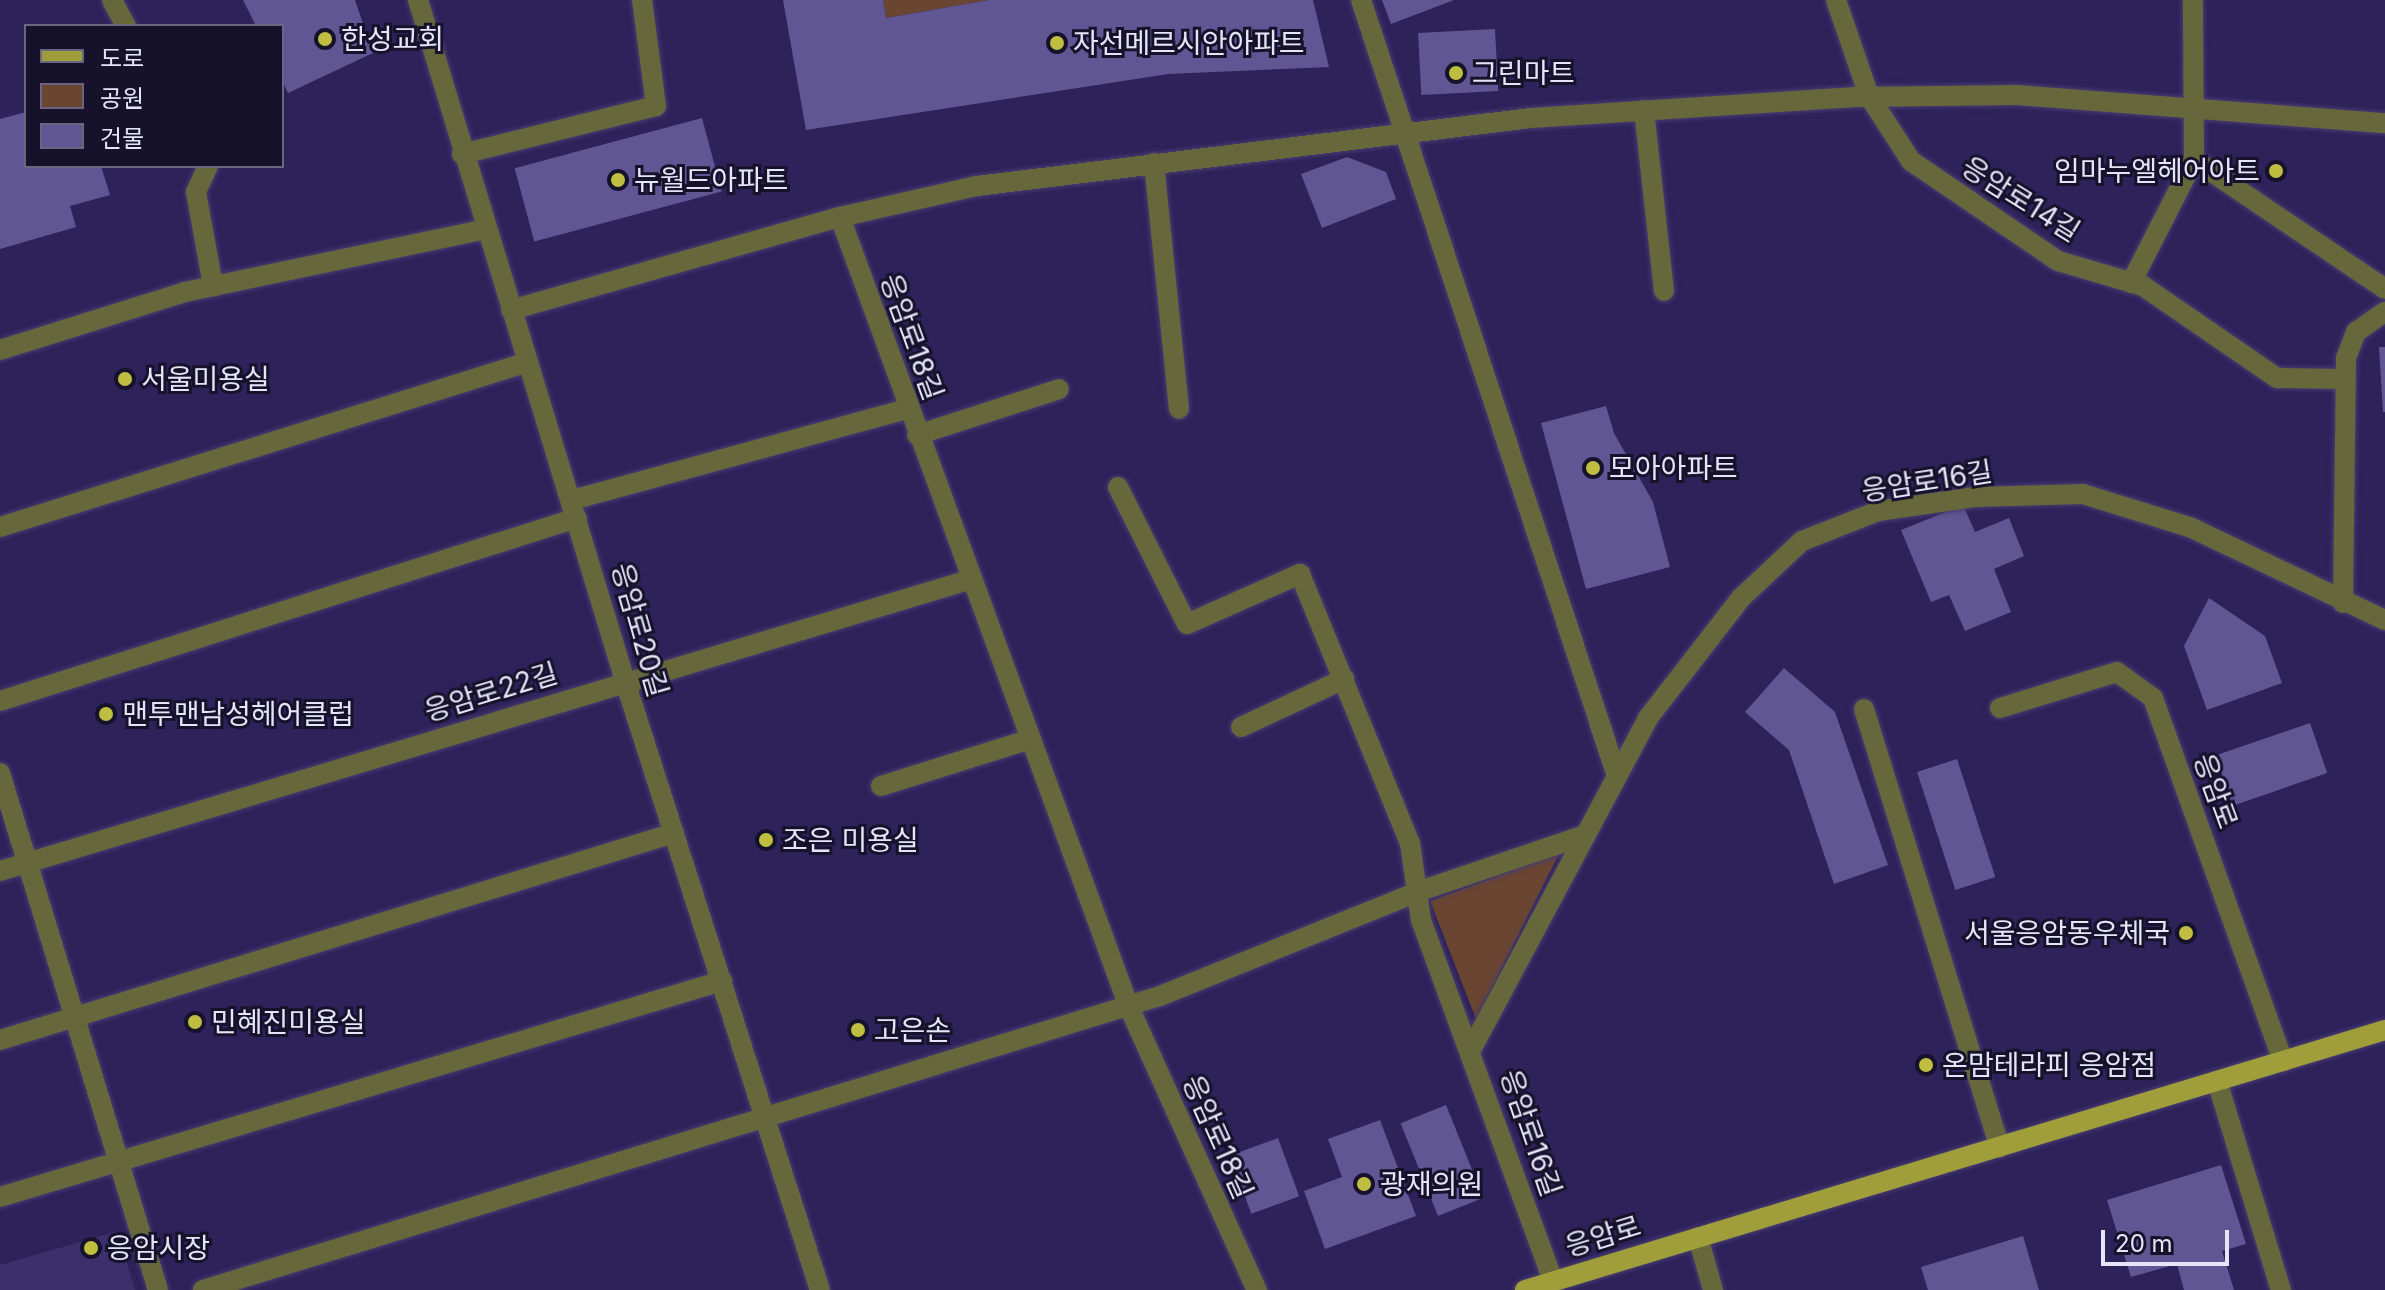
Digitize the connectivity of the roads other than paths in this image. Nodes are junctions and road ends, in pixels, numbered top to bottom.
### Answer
1 (112, 0) edge
2 (418, 0) edge
3 (642, 0) edge
4 (1361, 0) edge
5 (1836, 0) edge
6 (2193, 0) edge
7 (125, 24) edge
8 (1869, 96) junction
9 (2198, 109) junction
10 (1644, 110) junction
11 (2385, 123) edge
12 (1405, 132) junction
13 (462, 154) junction
14 (2194, 160) junction
15 (1154, 163) junction
16 (207, 168) edge
17 (840, 217) junction
18 (486, 229) junction
19 (2131, 283) junction
20 (213, 286) junction
21 (2385, 289) edge
22 (1664, 291) dead end
23 (511, 310) junction
24 (2385, 312) edge
25 (0, 350) edge
26 (528, 362) junction
27 (2344, 379) junction
28 (1059, 389) dead end
29 (908, 409) junction
30 (1179, 409) dead end
31 (917, 435) junction
32 (1118, 487) dead end
33 (574, 509) junction
34 (0, 527) edge
35 (972, 579) junction
36 (2343, 603) junction
37 (2385, 620) edge
38 (1344, 679) junction
39 (625, 681) junction
40 (0, 701) edge
41 (2000, 708) dead end
42 (1864, 709) dead end
43 (1241, 727) dead end
44 (1031, 739) junction
45 (0, 773) edge
46 (1617, 776) junction
47 (881, 786) dead end
48 (674, 833) junction
49 (1585, 835) junction
50 (28, 863) junction
51 (0, 871) edge
52 (1417, 892) junction
53 (722, 981) junction
54 (1129, 1007) junction
55 (75, 1019) junction
56 (2385, 1030) edge
57 (0, 1040) edge
58 (1472, 1048) junction
59 (2283, 1061) junction
60 (2217, 1081) junction
61 (768, 1120) junction
62 (2000, 1147) junction
63 (117, 1158) junction
64 (0, 1197) edge
65 (1698, 1237) junction
66 (1553, 1281) junction
67 (158, 1290) edge
68 (203, 1290) edge
69 (820, 1290) edge
70 (1257, 1290) edge
71 (1525, 1290) edge
72 (1713, 1290) edge
73 (2281, 1290) edge

1 - 7 street
2 - 13 street, 응암로20길
3 - 13 street
4 - 12 street
5 - 8 street
6 - 9 street
8 - 9 street
8 - 10 street
8 - 19 street, 응암로14길
9 - 11 street
9 - 14 street
10 - 12 street
10 - 22 street
12 - 15 street
12 - 46 street
13 - 18 street, 응암로20길
14 - 19 street
14 - 21 street
15 - 17 street
15 - 30 street
16 - 20 street
17 - 23 street
17 - 29 street, 응암로18길
18 - 20 street
18 - 23 street, 응암로20길
19 - 27 street, 응암로14길
20 - 25 street
23 - 26 street, 응암로20길
24 - 27 street
26 - 33 street, 응암로20길
26 - 34 street
27 - 36 street
28 - 31 street
29 - 31 street, 응암로18길
29 - 33 street
31 - 35 street, 응암로18길
32 - 38 street, 응암로16길
33 - 39 street, 응암로20길
33 - 40 street
35 - 39 street, 응암로22길
35 - 44 street, 응암로18길
36 - 37 street
36 - 46 street, 응암로16길
38 - 43 street
38 - 52 street, 응암로16길
39 - 48 street, 응암로20길
39 - 50 street, 응암로22길
41 - 59 street, 응암로
42 - 62 street
44 - 47 street
44 - 54 street, 응암로18길
45 - 50 street
46 - 49 street, 응암로16길
48 - 53 street, 응암로20길
48 - 55 street
49 - 52 street
49 - 58 street, 응암로16길
50 - 51 street, 응암로22길
50 - 55 street
52 - 54 street
52 - 58 street, 응암로16길
53 - 61 street, 응암로20길
53 - 63 street
54 - 61 street
54 - 70 street, 응암로18길
55 - 57 street
55 - 63 street
56 - 59 main road, 응암로
58 - 66 street, 응암로16길
59 - 60 main road, 응암로
60 - 62 main road, 응암로
60 - 73 street
61 - 68 street
61 - 69 street, 응암로20길
62 - 65 main road, 응암로
63 - 64 street
63 - 67 street
65 - 66 main road, 응암로
65 - 72 street
66 - 71 main road, 응암로

